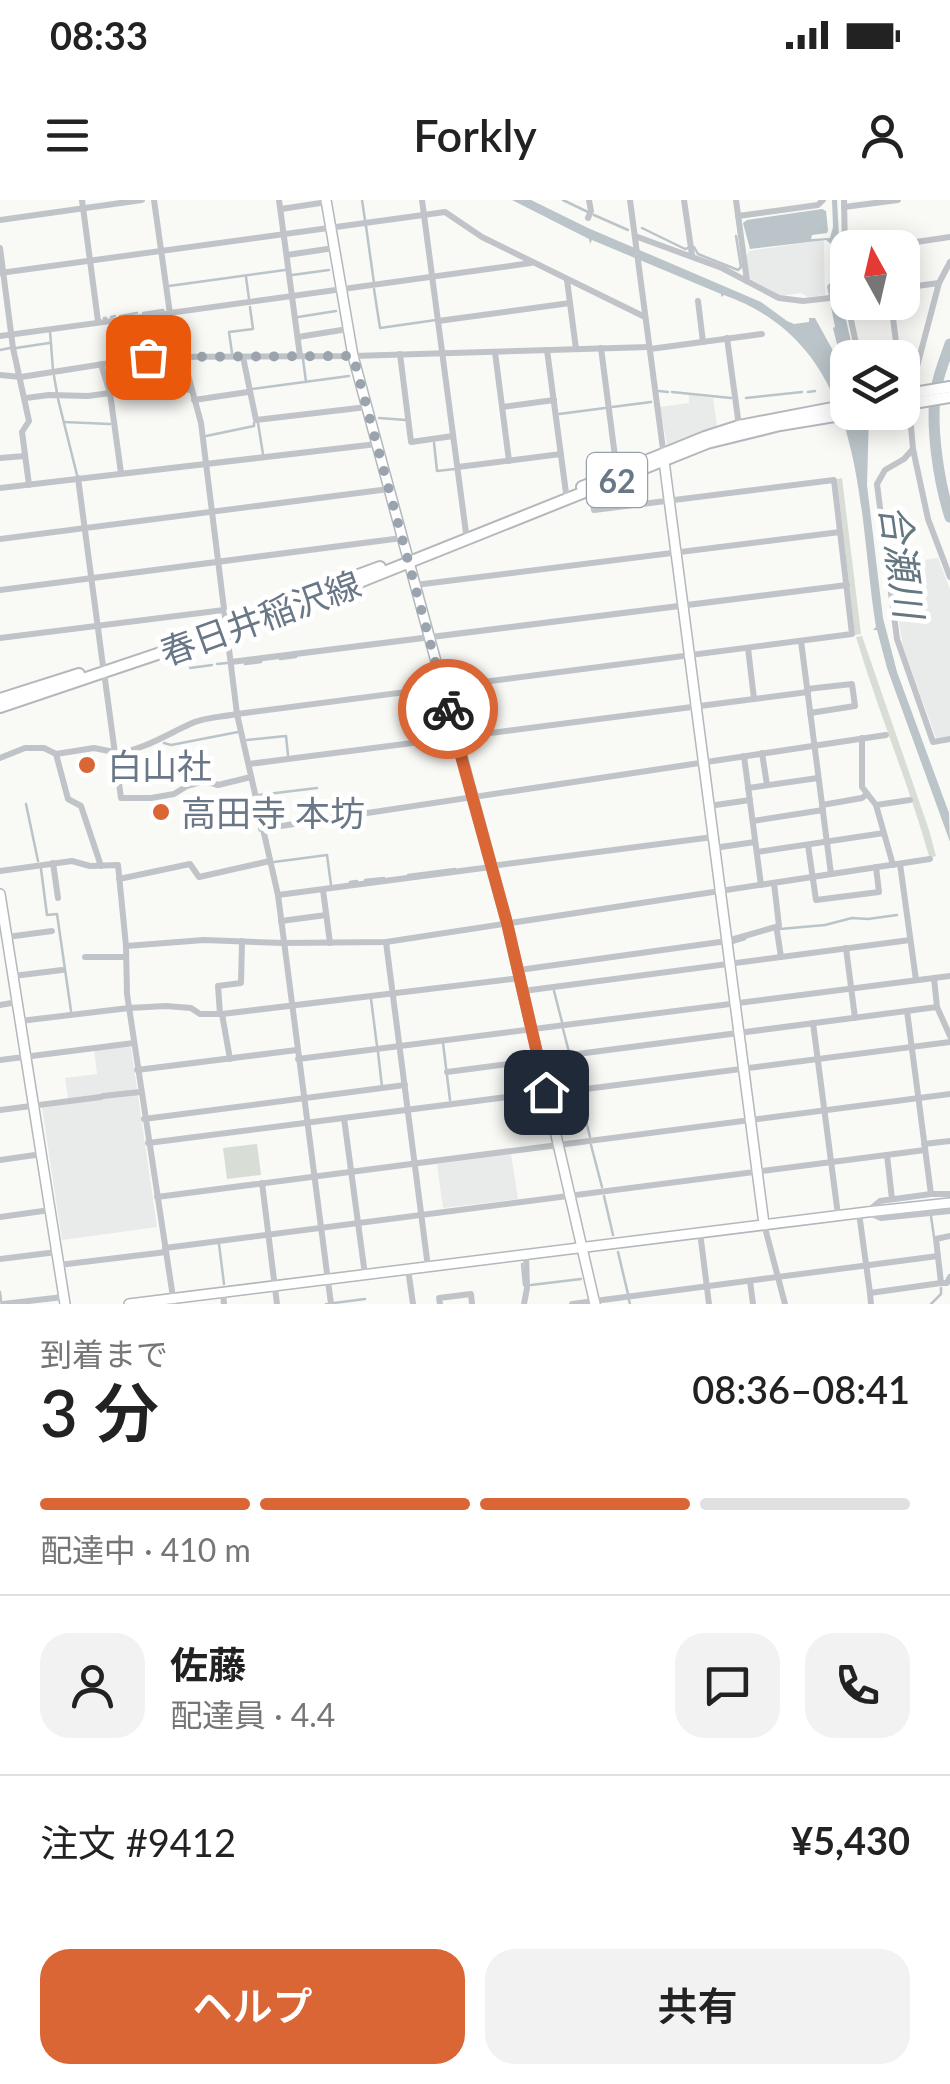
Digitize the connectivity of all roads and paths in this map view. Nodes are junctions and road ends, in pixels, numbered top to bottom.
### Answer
1 (142, 200) edge
2 (154, 200) edge
3 (422, 200) edge
4 (589, 200) edge
5 (630, 200) edge
6 (684, 200) edge
7 (736, 200) edge
8 (782, 200) edge
9 (823, 200) edge
10 (898, 200) edge
11 (327, 201) edge
12 (82, 204) edge
13 (280, 204) edge
14 (844, 204) edge
15 (783, 210) junction
16 (424, 214) junction
17 (738, 216) junction
18 (588, 218) dead end
19 (0, 220) edge
20 (331, 227) junction
21 (845, 230) edge
22 (284, 234) junction
23 (950, 237) edge
24 (635, 238) junction
25 (920, 241) edge
26 (0, 248) edge
27 (334, 248) junction
28 (161, 251) junction
29 (287, 255) junction
30 (692, 255) junction
31 (90, 260) junction
32 (533, 262) junction
33 (950, 262) edge
34 (2, 273) edge
35 (432, 277) junction
36 (567, 279) junction
37 (747, 281) junction
38 (939, 283) junction
39 (920, 286) edge
40 (341, 290) junction
41 (292, 297) junction
42 (830, 298) edge
43 (698, 301) dead end
44 (570, 303) junction
45 (4, 310) edge
46 (168, 311) junction
47 (646, 317) junction
48 (98, 321) junction
49 (438, 321) junction
50 (348, 329) junction
51 (12, 334) junction
52 (762, 334) dead end
53 (0, 336) edge
54 (298, 337) junction
55 (728, 338) junction
56 (703, 342) junction
57 (600, 348) junction
58 (649, 348) junction
59 (576, 349) junction
60 (547, 350) junction
61 (495, 352) junction
62 (442, 353) junction
63 (400, 354) junction
64 (920, 355) edge
65 (300, 356) junction
66 (353, 356) junction
67 (182, 357) junction
68 (243, 357) junction
69 (101, 364) junction
70 (0, 375) edge
71 (21, 377) junction
72 (950, 387) edge
73 (191, 390) junction
74 (110, 392) junction
75 (248, 392) junction
76 (920, 396) edge
77 (950, 396) edge
78 (26, 398) junction
79 (920, 398) edge
80 (194, 400) junction
81 (554, 400) junction
82 (367, 407) junction
83 (502, 407) junction
84 (830, 413) joint
85 (739, 426) junction
86 (913, 430) edge
87 (454, 436) junction
88 (377, 444) junction
89 (913, 449) junction
90 (561, 454) junction
91 (25, 456) junction
92 (664, 457) junction
93 (0, 458) edge
94 (509, 461) junction
95 (206, 462) junction
96 (458, 468) junction
97 (617, 472) junction
98 (121, 473) junction
99 (78, 478) junction
100 (29, 484) junction
101 (0, 488) edge
102 (389, 489) junction
103 (591, 490) junction
104 (566, 493) junction
105 (669, 500) junction
106 (212, 512) junction
107 (85, 528) junction
108 (840, 532) junction
109 (466, 533) junction
110 (402, 538) junction
111 (0, 539) edge
112 (676, 553) junction
113 (409, 560) junction
114 (218, 562) junction
115 (950, 577) edge
116 (92, 578) junction
117 (846, 584) junction
118 (415, 585) junction
119 (0, 590) edge
120 (683, 605) junction
121 (224, 610) junction
122 (98, 626) junction
123 (228, 627) junction
124 (429, 636) junction
125 (0, 638) edge
126 (801, 641) junction
127 (748, 648) junction
128 (690, 656) junction
129 (231, 662) junction
130 (103, 669) junction
131 (442, 686) junction
132 (808, 691) junction
133 (0, 699) edge
134 (754, 699) junction
135 (0, 707) edge
136 (696, 708) junction
137 (810, 713) junction
138 (238, 714) junction
139 (886, 735) dead end
140 (456, 737) junction
141 (862, 738) junction
142 (950, 740) edge
143 (814, 745) junction
144 (114, 753) junction
145 (762, 753) junction
146 (56, 754) junction
147 (744, 756) junction
148 (0, 758) edge
149 (703, 762) junction
150 (249, 764) junction
151 (251, 777) junction
152 (818, 778) junction
153 (767, 785) junction
154 (748, 788) junction
155 (867, 794) junction
156 (472, 797) junction
157 (750, 800) junction
158 (910, 800) dead end
159 (876, 805) junction
160 (709, 806) junction
161 (822, 808) junction
162 (752, 821) junction
163 (261, 829) junction
164 (884, 833) junction
165 (714, 842) junction
166 (756, 842) junction
167 (827, 842) junction
168 (808, 844) junction
169 (757, 852) junction
170 (930, 859) dead end
171 (270, 862) junction
172 (53, 863) junction
173 (897, 864) junction
174 (100, 866) junction
175 (491, 866) junction
176 (876, 867) junction
177 (0, 871) edge
178 (831, 874) junction
179 (813, 877) junction
180 (119, 879) junction
181 (774, 883) junction
182 (761, 885) junction
183 (323, 889) junction
184 (720, 891) junction
185 (278, 895) junction
186 (0, 898) edge
187 (58, 898) dead end
188 (326, 915) junction
189 (280, 921) junction
190 (507, 923) junction
191 (52, 931) dead end
192 (778, 931) dead end
193 (7, 936) junction
194 (910, 940) junction
195 (727, 941) junction
196 (242, 942) junction
197 (386, 942) junction
198 (330, 943) junction
199 (283, 944) junction
200 (126, 946) junction
201 (846, 948) junction
202 (5, 953) edge
203 (85, 957) dead end
204 (126, 957) junction
205 (781, 957) junction
206 (730, 964) junction
207 (62, 970) dead end
208 (519, 974) junction
209 (13, 976) junction
210 (950, 976) edge
211 (934, 978) junction
212 (916, 980) junction
213 (852, 988) junction
214 (523, 990) junction
215 (393, 994) junction
216 (18, 1002) junction
217 (735, 1003) junction
218 (0, 1004) edge
219 (291, 1007) junction
220 (937, 1007) junction
221 (129, 1008) junction
222 (907, 1011) junction
223 (221, 1014) junction
224 (855, 1018) junction
225 (20, 1021) junction
226 (813, 1023) junction
227 (532, 1029) junction
228 (739, 1032) junction
229 (950, 1039) edge
230 (134, 1043) junction
231 (400, 1046) junction
232 (912, 1047) junction
233 (297, 1055) junction
234 (26, 1057) junction
235 (230, 1059) junction
236 (539, 1059) junction
237 (818, 1059) junction
238 (0, 1060) edge
239 (744, 1068) junction
240 (137, 1070) junction
241 (447, 1072) dead end
242 (405, 1085) junction
243 (140, 1092) junction
244 (547, 1093) junction
245 (950, 1094) edge
246 (303, 1098) junction
247 (918, 1098) junction
248 (34, 1106) junction
249 (0, 1110) edge
250 (408, 1110) junction
251 (825, 1110) junction
252 (344, 1118) junction
253 (144, 1119) junction
254 (750, 1120) junction
255 (306, 1123) junction
256 (950, 1141) edge
257 (148, 1143) junction
258 (559, 1144) junction
259 (925, 1147) junction
260 (42, 1154) junction
261 (887, 1155) junction
262 (0, 1160) edge
263 (831, 1162) junction
264 (415, 1163) junction
265 (352, 1171) junction
266 (757, 1171) junction
267 (314, 1176) junction
268 (262, 1183) junction
269 (931, 1194) junction
270 (950, 1194) edge
271 (570, 1195) junction
272 (157, 1196) junction
273 (892, 1199) junction
274 (950, 1204) edge
275 (50, 1210) junction
276 (950, 1211) edge
277 (863, 1212) junction
278 (422, 1214) junction
279 (838, 1215) junction
280 (0, 1216) edge
281 (358, 1223) junction
282 (764, 1224) junction
283 (321, 1228) junction
284 (700, 1232) junction
285 (268, 1234) junction
286 (950, 1236) edge
287 (583, 1247) junction
288 (165, 1250) junction
289 (56, 1252) junction
290 (526, 1254) junction
291 (938, 1256) junction
292 (0, 1259) edge
293 (58, 1265) junction
294 (866, 1265) junction
295 (428, 1267) junction
296 (408, 1269) junction
297 (364, 1275) junction
298 (778, 1277) junction
299 (950, 1277) edge
300 (328, 1280) junction
301 (750, 1281) junction
302 (942, 1284) junction
303 (274, 1286) junction
304 (706, 1286) junction
305 (222, 1292) junction
306 (870, 1293) junction
307 (64, 1300) edge
308 (174, 1301) edge
309 (594, 1303) edge
310 (3, 1304) edge
311 (129, 1304) edge
312 (224, 1304) edge
313 (277, 1304) edge
314 (331, 1304) edge
315 (413, 1304) edge
316 (440, 1304) edge
317 (472, 1304) edge
318 (524, 1304) edge
319 (572, 1304) edge
320 (709, 1304) edge
321 (753, 1304) edge
322 (785, 1304) edge
323 (871, 1304) edge

1 - 12 street
2 - 28 street
3 - 16 street
4 - 18 street
5 - 24 street
6 - 30 street
7 - 17 street
8 - 15 street
9 - 15 street
10 - 14 street
11 - 13 street
11 - 20 street
12 - 19 street
12 - 31 street
13 - 22 street
14 - 21 street
15 - 17 street
16 - 20 street
16 - 32 street
16 - 35 street
17 - 37 street
20 - 22 street
20 - 27 street
22 - 28 street
22 - 29 street
23 - 25 street
24 - 30 street
24 - 47 street
26 - 34 street
27 - 29 street
27 - 40 street
28 - 31 street
28 - 46 street
29 - 41 street
30 - 37 street
31 - 34 street
31 - 48 street
32 - 35 street
32 - 36 street
33 - 38 street
34 - 45 street
35 - 40 street
35 - 49 street
36 - 44 street
36 - 47 street
37 - 42 street
38 - 39 street
38 - 64 street
40 - 41 street
40 - 50 street
41 - 46 street
41 - 54 street
43 - 56 street
44 - 49 street
44 - 59 street
45 - 51 street
46 - 48 street
46 - 67 street
47 - 58 street
48 - 51 street
49 - 62 street
50 - 54 street
50 - 66 street
51 - 53 street
51 - 71 street
52 - 55 street
54 - 65 street
55 - 56 street
55 - 85 street
56 - 58 street
57 - 58 street
57 - 59 street
57 - 97 street
58 - 92 street
59 - 60 street
60 - 61 street
60 - 81 street
61 - 62 street
61 - 83 street
62 - 63 street
62 - 87 street
63 - 66 street
63 - 87 street
65 - 66 street
65 - 68 street
66 - 82 street
67 - 68 street
67 - 69 street
67 - 73 street
68 - 75 street
69 - 71 street
69 - 74 street
70 - 71 street
71 - 78 street
72 - 76 main road
73 - 74 street
73 - 80 street
74 - 78 street
74 - 98 street
75 - 80 street
75 - 82 street
77 - 79 main road
78 - 91 street
80 - 95 street
81 - 83 street
81 - 90 street
82 - 88 street
83 - 94 street
84 - 85 main road, 春日井稲沢線 / 62
84 - 92 main road, 春日井稲沢線 / 62
85 - 92 main road, 春日井稲沢線 / 62
86 - 89 street
87 - 96 street
88 - 95 street
88 - 102 street
89 - 115 street
89 - 142 street
90 - 94 street
90 - 104 street
91 - 93 street
91 - 100 street
92 - 97 main road, 春日井稲沢線 / 62
92 - 103 main road, 春日井稲沢線 / 62
92 - 105 street
94 - 96 street
95 - 98 street
95 - 106 street
96 - 109 street
97 - 104 main road, 春日井稲沢線 / 62
98 - 99 street
99 - 100 street
99 - 107 street
100 - 101 street
102 - 106 street
102 - 110 street
103 - 105 street
103 - 113 main road, 春日井稲沢線 / 62
104 - 109 main road, 春日井稲沢線 / 62
105 - 108 street
105 - 112 street
106 - 107 street
106 - 114 street
107 - 111 street
107 - 116 street
108 - 112 street
108 - 117 street
109 - 113 main road, 春日井稲沢線 / 62
110 - 113 street
110 - 114 street
112 - 118 street
112 - 120 street
113 - 118 street
113 - 123 main road, 春日井稲沢線 / 62
114 - 116 street
114 - 121 street
116 - 119 street
116 - 122 street
117 - 120 street
117 - 126 street
118 - 124 street
120 - 124 street
120 - 128 street
121 - 122 street
121 - 123 street
122 - 125 street
122 - 130 street
123 - 129 street
123 - 130 main road, 春日井稲沢線 / 62
124 - 129 street
124 - 131 street
126 - 127 street
126 - 132 street
127 - 128 street
127 - 134 street
128 - 131 street
128 - 136 street
129 - 138 street
130 - 133 main road, 春日井稲沢線 / 62
130 - 135 main road, 春日井稲沢線 / 62
130 - 144 street
131 - 138 street
131 - 140 street
132 - 134 street
132 - 137 street
132 - 137 street
134 - 136 street
136 - 140 street
136 - 149 street
137 - 143 street
138 - 144 street
138 - 150 street
139 - 141 street
140 - 150 street
140 - 156 street
141 - 143 street
141 - 155 street
143 - 145 street
143 - 152 street
144 - 146 street
144 - 151 street
145 - 147 street
145 - 153 street
146 - 148 street
146 - 174 street
147 - 149 street
147 - 154 street
149 - 156 street
149 - 160 street
150 - 151 street
151 - 163 street
152 - 153 street
152 - 161 street
153 - 154 street
154 - 157 street
155 - 159 street
155 - 161 street
156 - 163 street
156 - 175 street
157 - 160 street
157 - 162 street
158 - 159 street
159 - 164 street
160 - 165 street
161 - 162 street
161 - 167 street
162 - 166 street
163 - 171 street
164 - 167 street
164 - 173 street
165 - 166 street
165 - 175 street
165 - 184 street
166 - 169 street
167 - 168 street
167 - 178 street
168 - 169 street
168 - 179 street
169 - 182 street
170 - 173 street
171 - 180 street
171 - 185 street
172 - 174 street
172 - 177 street
172 - 187 street
173 - 176 street
173 - 194 street
174 - 180 street
175 - 183 street
175 - 190 street
176 - 178 street
176 - 179 street
178 - 179 street
179 - 181 street
180 - 200 street
181 - 182 street
181 - 195 street
182 - 184 street
183 - 185 street
183 - 188 street
184 - 190 street
184 - 195 street
185 - 189 street
186 - 193 street
188 - 189 street
188 - 198 street
189 - 199 street
190 - 197 street
190 - 208 street
191 - 193 street
192 - 205 street
193 - 202 street
194 - 201 street
194 - 212 street
195 - 206 street
195 - 208 street
196 - 199 street
196 - 200 street
196 - 223 street
197 - 198 street
197 - 215 street
198 - 199 street
199 - 219 street
200 - 204 street
201 - 205 street
201 - 213 street
202 - 209 street
203 - 204 street
204 - 221 street
205 - 206 street
206 - 214 street
206 - 217 street
207 - 209 street
208 - 214 street
208 - 215 street
209 - 216 street
210 - 211 street
211 - 212 street
211 - 220 street
212 - 213 street
213 - 217 street
213 - 224 street
214 - 227 street
215 - 219 street
215 - 231 street
216 - 218 street
216 - 225 street
217 - 227 street
217 - 228 street
219 - 223 street
219 - 233 street
220 - 222 street
220 - 229 street
221 - 223 street
221 - 225 street
221 - 230 street
222 - 224 street
222 - 232 street
223 - 235 street
224 - 226 street
225 - 234 street
226 - 228 street
226 - 237 street
227 - 231 street
227 - 236 street
228 - 236 street
228 - 239 street
229 - 232 street
230 - 234 street
230 - 240 street
231 - 233 street
231 - 242 street
232 - 237 street
232 - 247 street
233 - 235 street
233 - 246 street
234 - 238 street
234 - 248 street
235 - 240 street
236 - 241 street
236 - 244 street
237 - 239 street
237 - 251 street
239 - 244 street
239 - 254 street
240 - 243 street
242 - 246 street
242 - 250 street
243 - 248 street
243 - 253 street
244 - 250 street
244 - 258 street
245 - 247 street
246 - 253 street
246 - 255 street
247 - 251 street
247 - 259 street
248 - 249 street
248 - 260 street
250 - 252 street
250 - 264 street
251 - 254 street
251 - 263 street
252 - 255 street
252 - 265 street
253 - 257 street
254 - 258 street
254 - 266 street
255 - 257 street
255 - 267 street
256 - 259 street
257 - 272 street
258 - 264 street
258 - 271 street
259 - 261 street
259 - 269 street
260 - 262 street
260 - 275 street
261 - 263 street
261 - 273 street
263 - 266 street
263 - 279 street
264 - 265 street
264 - 278 street
265 - 267 street
265 - 281 street
266 - 271 street
266 - 282 street
267 - 268 street
267 - 283 street
268 - 272 street
268 - 285 street
269 - 270 street
269 - 273 street
271 - 278 street
271 - 287 street
272 - 288 street
273 - 277 street
274 - 277 street
275 - 280 street
275 - 289 street
276 - 277 street
277 - 279 street
277 - 294 street
278 - 281 street
278 - 295 street
279 - 282 street
281 - 283 street
281 - 297 street
282 - 284 street
282 - 298 street
283 - 285 street
283 - 300 street
284 - 287 street
284 - 304 street
285 - 288 street
285 - 303 street
286 - 291 street
287 - 290 street
287 - 309 street
288 - 293 street
288 - 308 street
289 - 292 street
289 - 293 street
290 - 295 street
290 - 318 street
291 - 294 street
291 - 302 street
293 - 307 street
294 - 298 street
294 - 306 street
295 - 296 street
296 - 297 street
296 - 315 street
297 - 300 street
298 - 301 street
298 - 322 street
299 - 302 street
300 - 303 street
300 - 314 street
301 - 304 street
301 - 321 street
302 - 306 street
303 - 305 street
303 - 313 street
304 - 309 street
304 - 320 street
305 - 308 street
305 - 312 street
306 - 323 street
307 - 310 street
308 - 311 street
309 - 319 street
316 - 317 street

